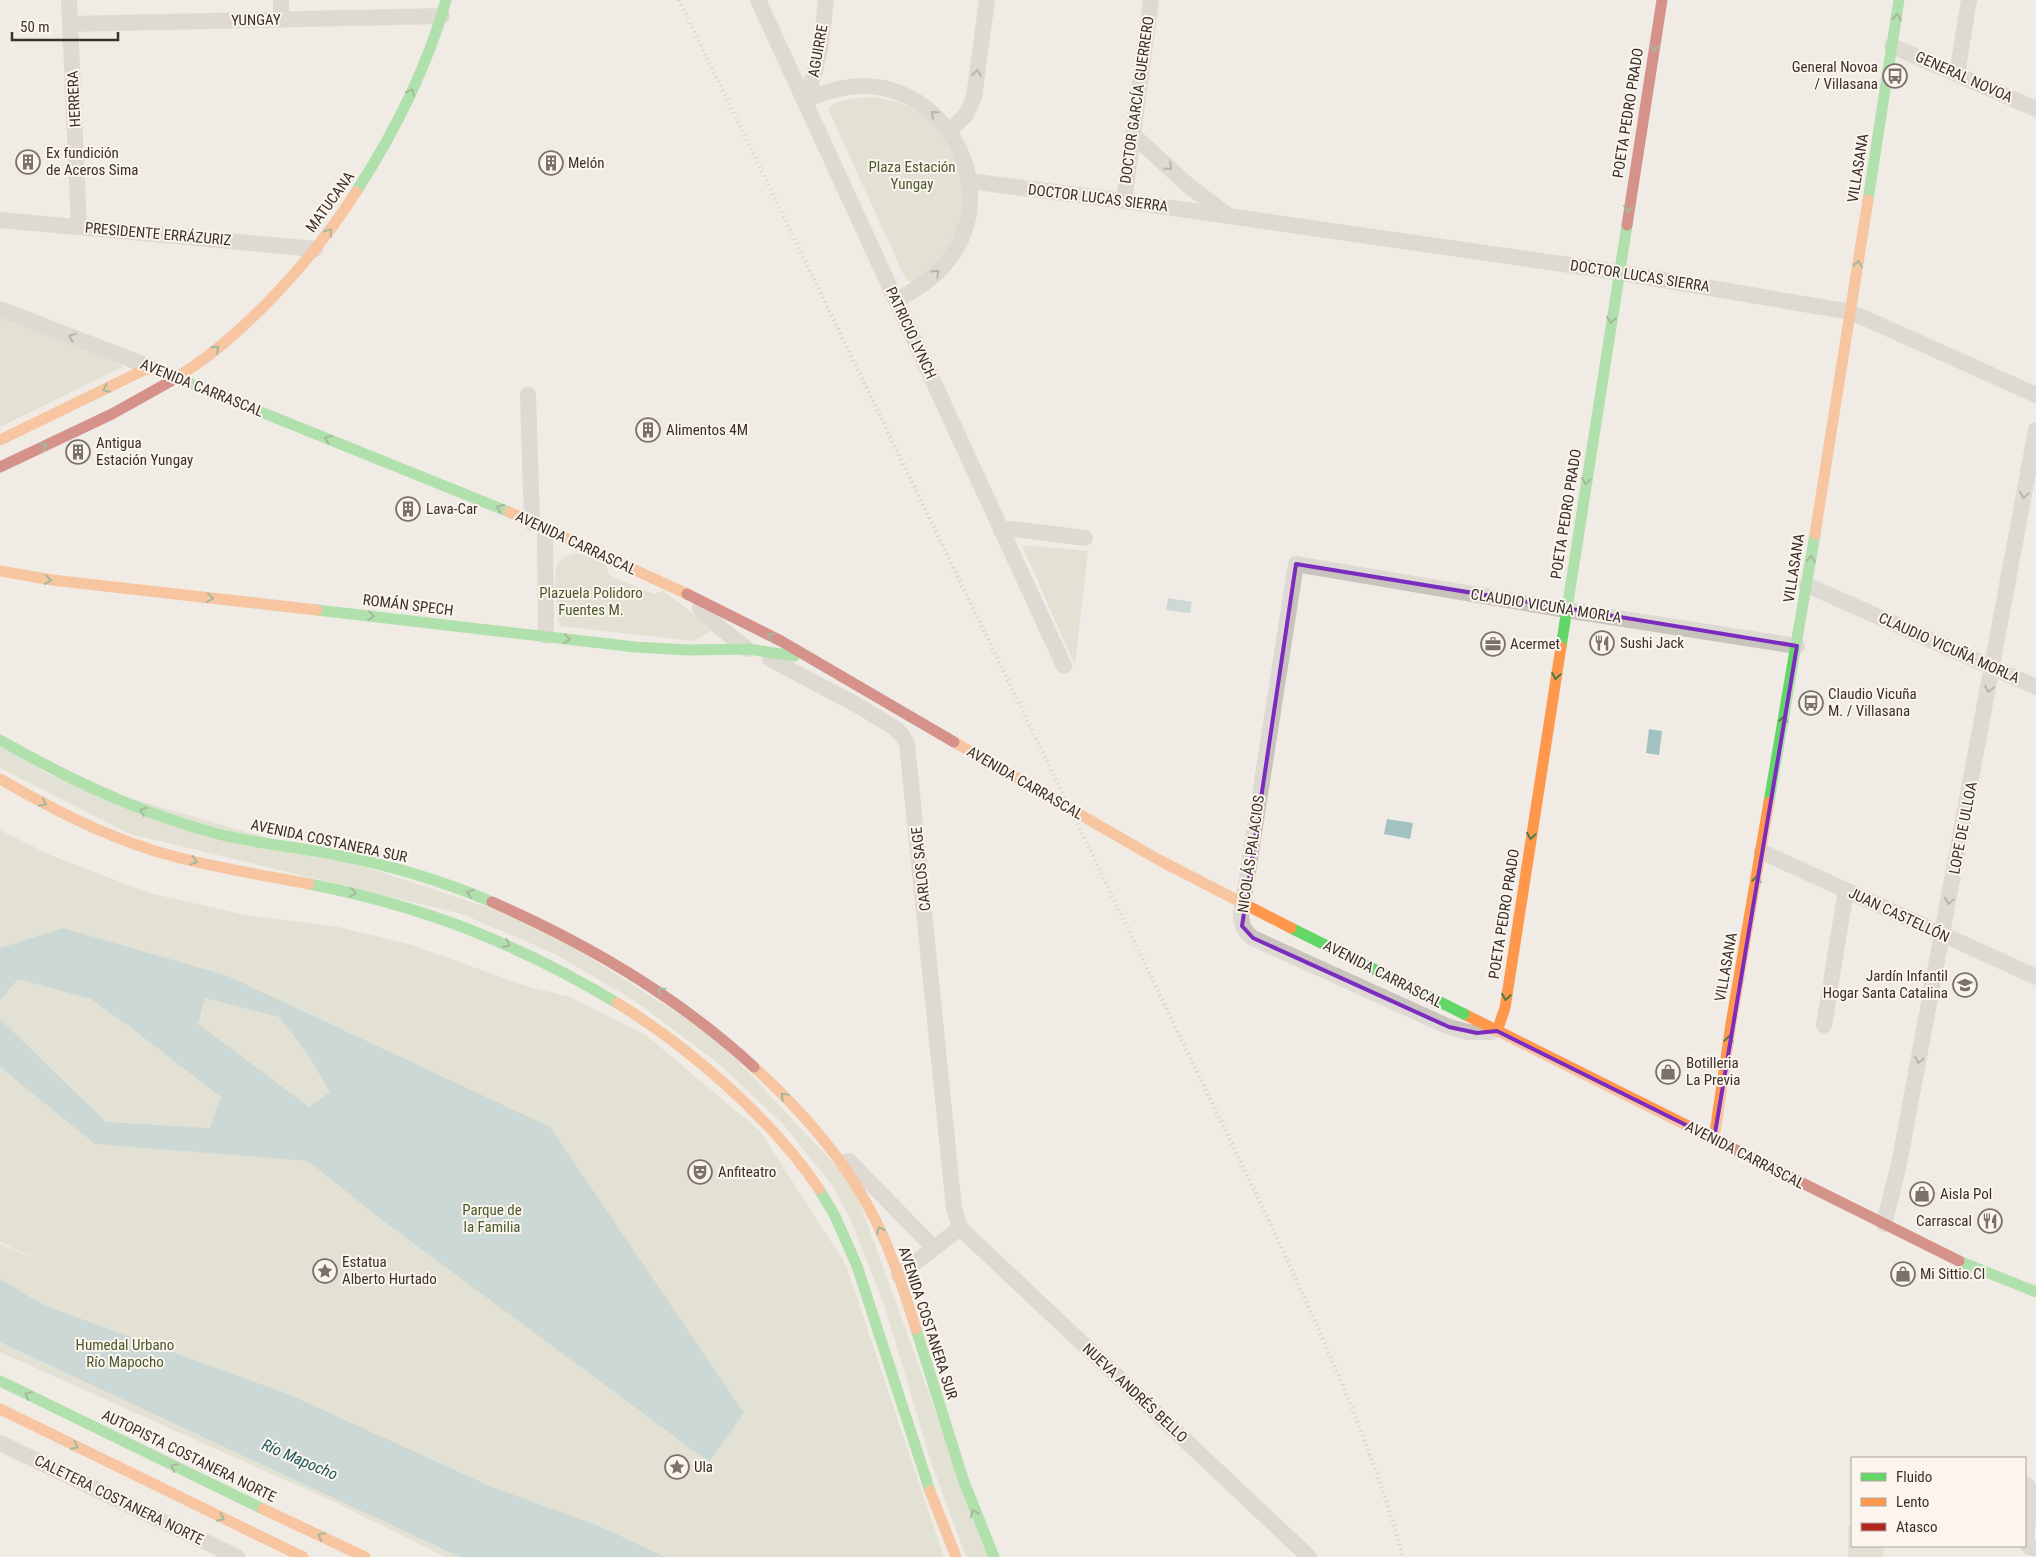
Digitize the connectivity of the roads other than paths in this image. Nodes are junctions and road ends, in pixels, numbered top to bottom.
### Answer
1 (69, 0) edge
2 (281, 0) edge
3 (446, 0) edge
4 (758, 0) edge
5 (826, 0) edge
6 (986, 0) edge
7 (1151, 0) edge
8 (1662, 0) edge
9 (1899, 0) edge
10 (1969, 0) edge
11 (442, 16) junction
12 (282, 20) junction
13 (70, 24) junction
14 (1892, 46) junction
15 (1957, 74) junction
16 (804, 100) junction
17 (2036, 109) edge
18 (950, 130) junction
19 (1133, 135) junction
20 (970, 181) junction
21 (1124, 201) junction
22 (1227, 215) junction
23 (0, 220) edge
24 (79, 227) junction
25 (315, 249) junction
26 (1618, 272) junction
27 (896, 300) junction
28 (0, 309) edge
29 (1851, 312) junction
30 (150, 367) junction
31 (177, 378) junction
32 (528, 395) dead end
33 (2036, 395) edge
34 (2036, 430) edge
35 (0, 440) edge
36 (0, 467) edge
37 (539, 526) junction
38 (1001, 530) junction
39 (1085, 538) dead end
40 (1296, 564) joint
41 (0, 572) edge
42 (1807, 584) junction
43 (687, 594) junction
44 (1566, 610) junction
45 (740, 621) junction
46 (546, 636) junction
47 (733, 637) junction
48 (1797, 646) junction
49 (748, 649) junction
50 (708, 650) junction
51 (813, 661) junction
52 (1064, 666) dead end
53 (1993, 668) junction
54 (2036, 687) edge
55 (0, 740) edge
56 (0, 779) edge
57 (1762, 852) junction
58 (1846, 890) junction
59 (1942, 935) junction
60 (2036, 978) edge
61 (1824, 1025) dead end
62 (1497, 1031) junction
63 (818, 1132) junction
64 (1714, 1139) junction
65 (1884, 1224) junction
66 (960, 1228) junction
67 (934, 1247) junction
68 (899, 1275) junction
69 (2036, 1292) edge
70 (0, 1382) edge
71 (0, 1409) edge
72 (0, 1443) edge
73 (2026, 1485) edge
74 (2026, 1542) edge
75 (2026, 1542) edge
76 (2036, 1548) edge
77 (237, 1557) edge
78 (303, 1557) edge
79 (365, 1557) edge
80 (956, 1557) edge
81 (994, 1557) edge
82 (1309, 1557) edge

1 - 13 street, HERRERA
2 - 12 street
3 - 11 main road, MATUCANA
4 - 16 street, PATRICIO LYNCH
5 - 16 street, AGUIRRE
18 -> 6 street
7 - 19 street, DOCTOR GARCÍA GUERRERO
8 -> 26 main road, POETA PEDRO PRADO
14 -> 9 main road, VILLASANA
10 - 15 street
11 - 12 street, YUNGAY
25 -> 11 main road, MATUCANA
12 - 13 street, YUNGAY
13 - 24 street, HERRERA
14 - 15 street, GENERAL NOVOA
29 -> 14 main road, VILLASANA
15 - 17 street, GENERAL NOVOA
18 -> 16 street
16 - 27 street, PATRICIO LYNCH
18 - 20 street
19 - 21 street, DOCTOR GARCÍA GUERRERO
19 -> 22 street, DOCTOR LUCAS SIERRA
20 - 21 street, DOCTOR LUCAS SIERRA
27 -> 20 street
21 - 22 street, DOCTOR LUCAS SIERRA
22 - 26 street, DOCTOR LUCAS SIERRA
23 - 24 street, PRESIDENTE ERRÁZURIZ
24 - 25 street, PRESIDENTE ERRÁZURIZ
31 -> 25 main road, MATUCANA
26 - 29 street, DOCTOR LUCAS SIERRA
26 -> 44 main road, POETA PEDRO PRADO
27 - 38 street, PATRICIO LYNCH
30 -> 28 street, AVENIDA CARRASCAL
29 - 33 street, DOCTOR LUCAS SIERRA
42 -> 29 main road, VILLASANA
30 - 31 main road, AVENIDA CARRASCAL
30 -> 35 main road
36 -> 31 main road, MATUCANA
37 -> 31 main road, AVENIDA CARRASCAL
32 - 37 street
34 -> 53 street, LOPE DE ULLOA
37 - 43 main road, AVENIDA CARRASCAL
37 - 46 street
38 - 39 street
38 - 52 street, PATRICIO LYNCH
40 - 44 street, CLAUDIO VICUÑA MORLA
40 - 62 street, NICOLÁS PALACIOS
41 -> 46 main road, ROMÁN SPECH
42 - 48 main road, VILLASANA
42 - 53 street, CLAUDIO VICUÑA MORLA
43 - 45 main road, AVENIDA CARRASCAL
43 - 47 street, CARLOS SAGE
44 - 48 street, CLAUDIO VICUÑA MORLA
44 -> 62 main road, POETA PEDRO PRADO
45 - 47 main road
51 -> 45 main road, AVENIDA CARRASCAL
46 -> 50 main road, ROMÁN SPECH
47 - 49 street, CARLOS SAGE
47 - 50 main road
57 -> 48 main road, VILLASANA
49 - 50 main road, ROMÁN SPECH
49 - 51 main road, ROMÁN SPECH
49 - 66 street, CARLOS SAGE
51 - 62 main road, AVENIDA CARRASCAL, bridge
53 - 54 street, CLAUDIO VICUÑA MORLA
53 -> 59 street, LOPE DE ULLOA
63 -> 55 main road, AVENIDA COSTANERA SUR
56 -> 80 main road
57 - 58 street, JUAN CASTELLÓN
64 -> 57 main road, VILLASANA
58 - 59 street, JUAN CASTELLÓN
58 - 61 street
59 - 60 street, JUAN CASTELLÓN
59 -> 65 street, LOPE DE ULLOA
62 - 64 main road, AVENIDA CARRASCAL
63 - 67 street
68 -> 63 main road, AVENIDA COSTANERA SUR
64 - 65 main road, AVENIDA CARRASCAL
65 - 69 main road, AVENIDA CARRASCAL
66 - 67 street
66 - 82 street, NUEVA ANDRÉS BELLO
67 - 68 street
81 -> 68 main road, AVENIDA COSTANERA SUR
79 -> 70 main road, AUTOPISTA COSTANERA NORTE
71 -> 78 main road
72 - 77 street, CALETERA COSTANERA NORTE
73 - 75 street
74 - 76 street

